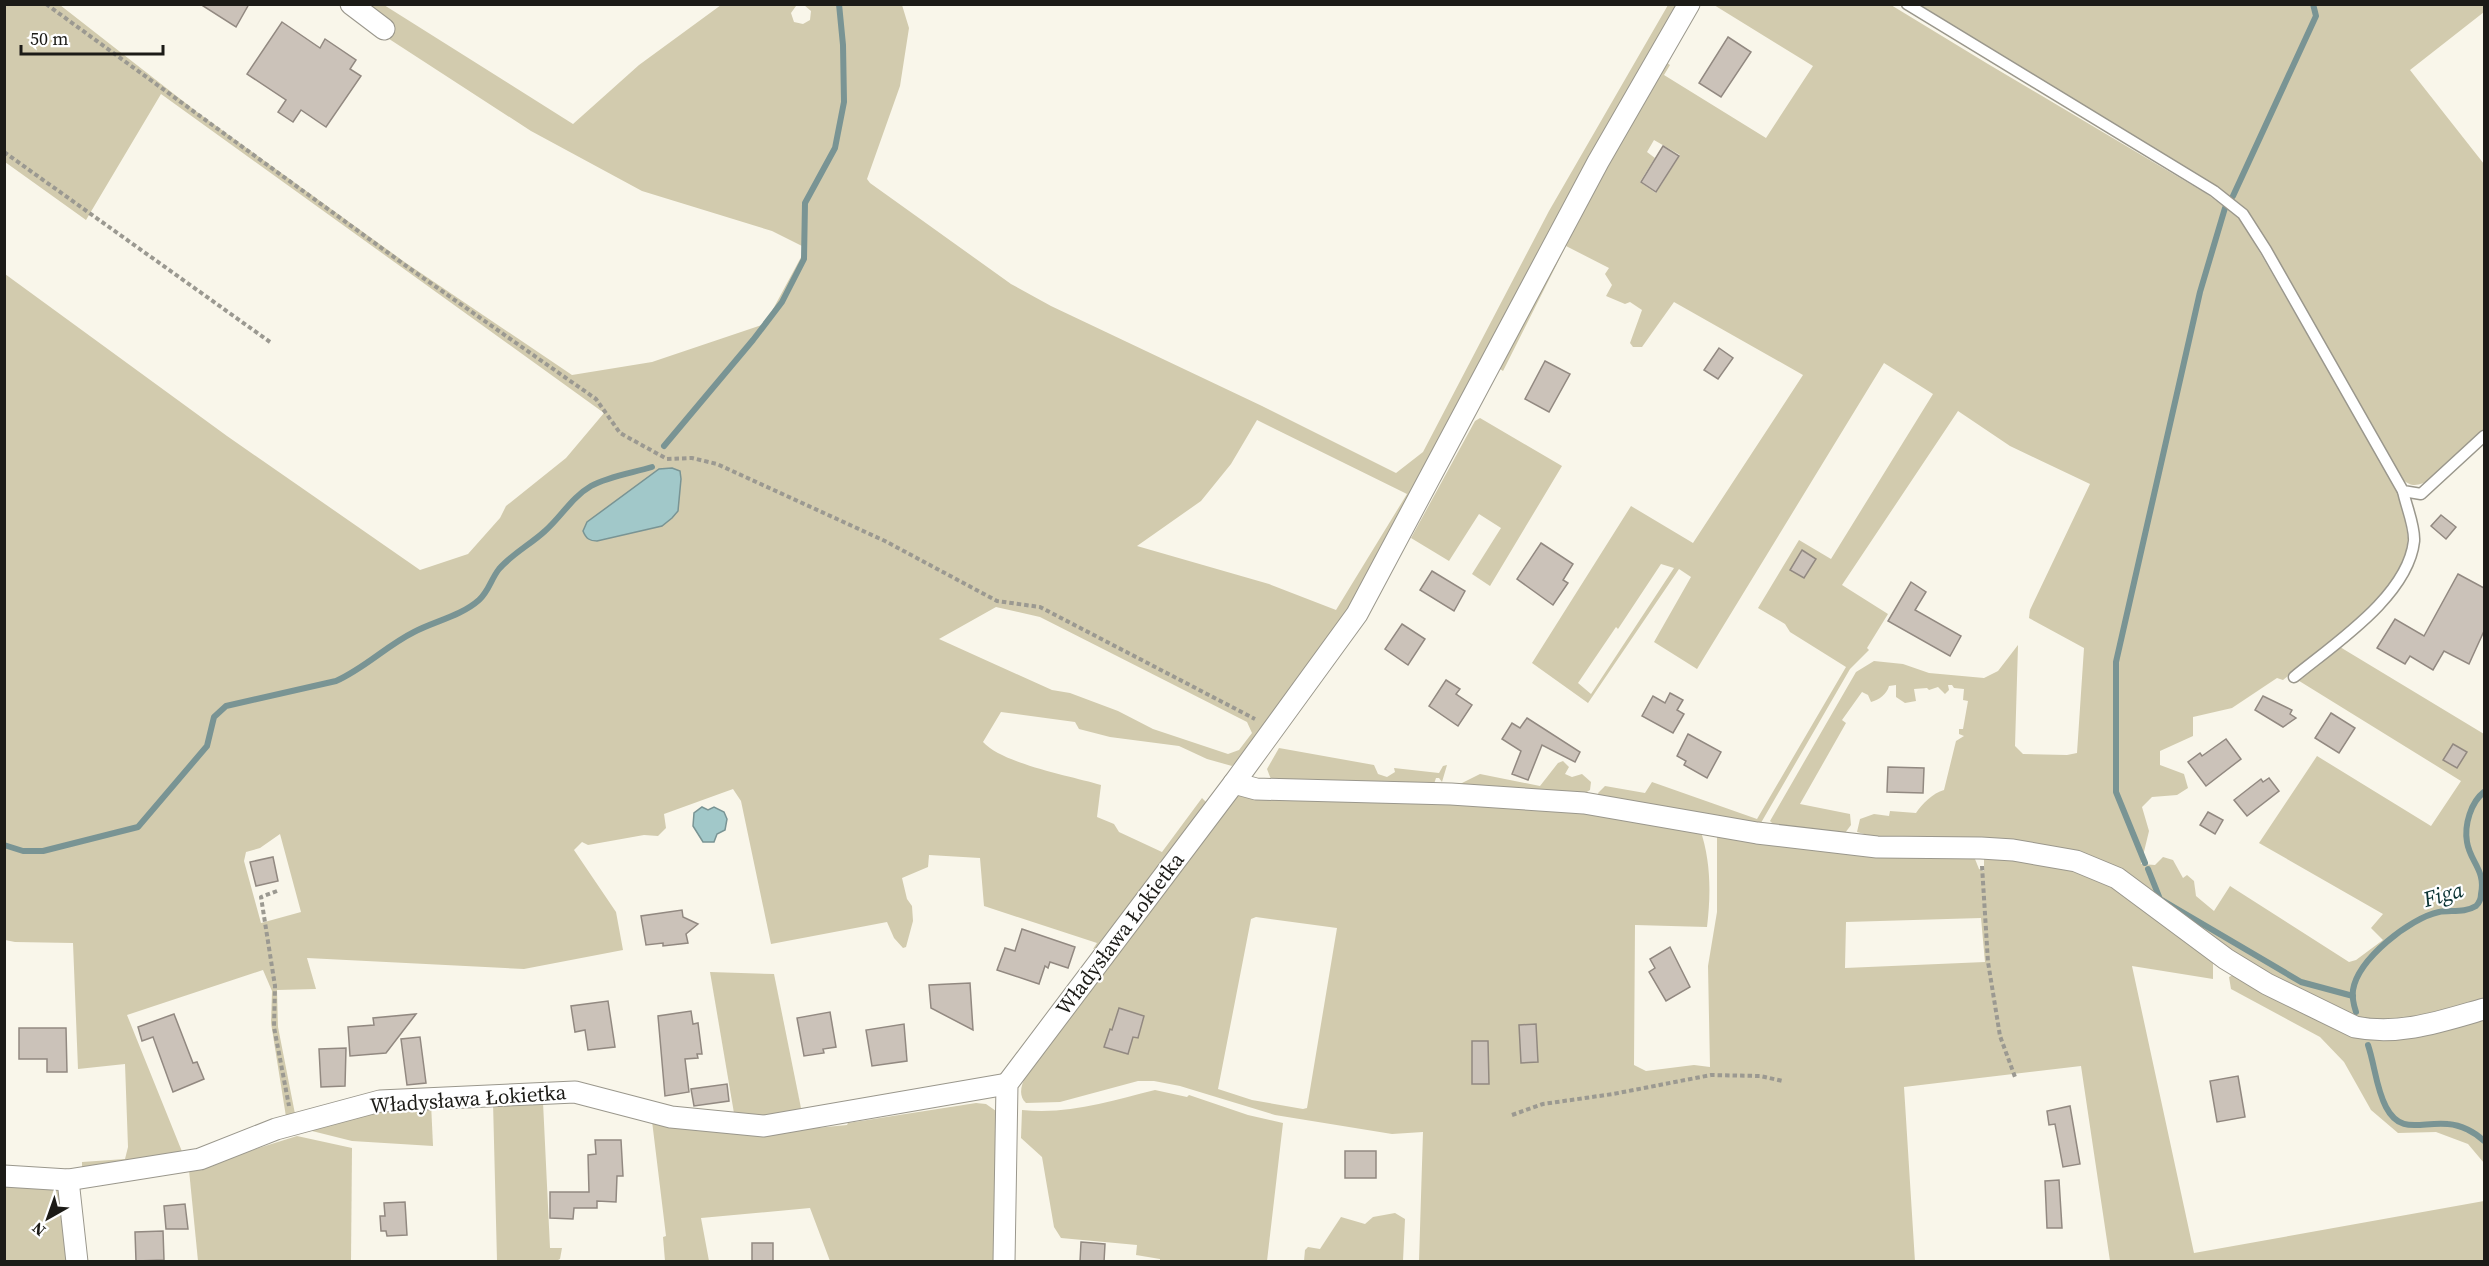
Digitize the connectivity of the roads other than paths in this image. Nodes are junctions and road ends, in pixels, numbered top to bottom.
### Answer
1 (351, 4) edge
2 (1689, 4) edge
3 (1907, 4) edge
4 (384, 29) dead end
5 (2484, 435) edge
6 (2403, 491) junction
7 (2294, 677) dead end
8 (1234, 783) junction
9 (2484, 1009) edge
10 (1007, 1084) junction
11 (4, 1176) edge
12 (68, 1180) junction
13 (77, 1262) edge
14 (1004, 1262) edge

1 - 4 street
2 - 8 street, Władysława Łokietka
3 - 6 lane
5 - 6 lane
6 - 7 lane
8 - 9 street
8 - 10 street, Władysława Łokietka
10 - 12 street, Władysława Łokietka
10 - 14 street
11 - 12 street, Władysława Łokietka
12 - 13 street

